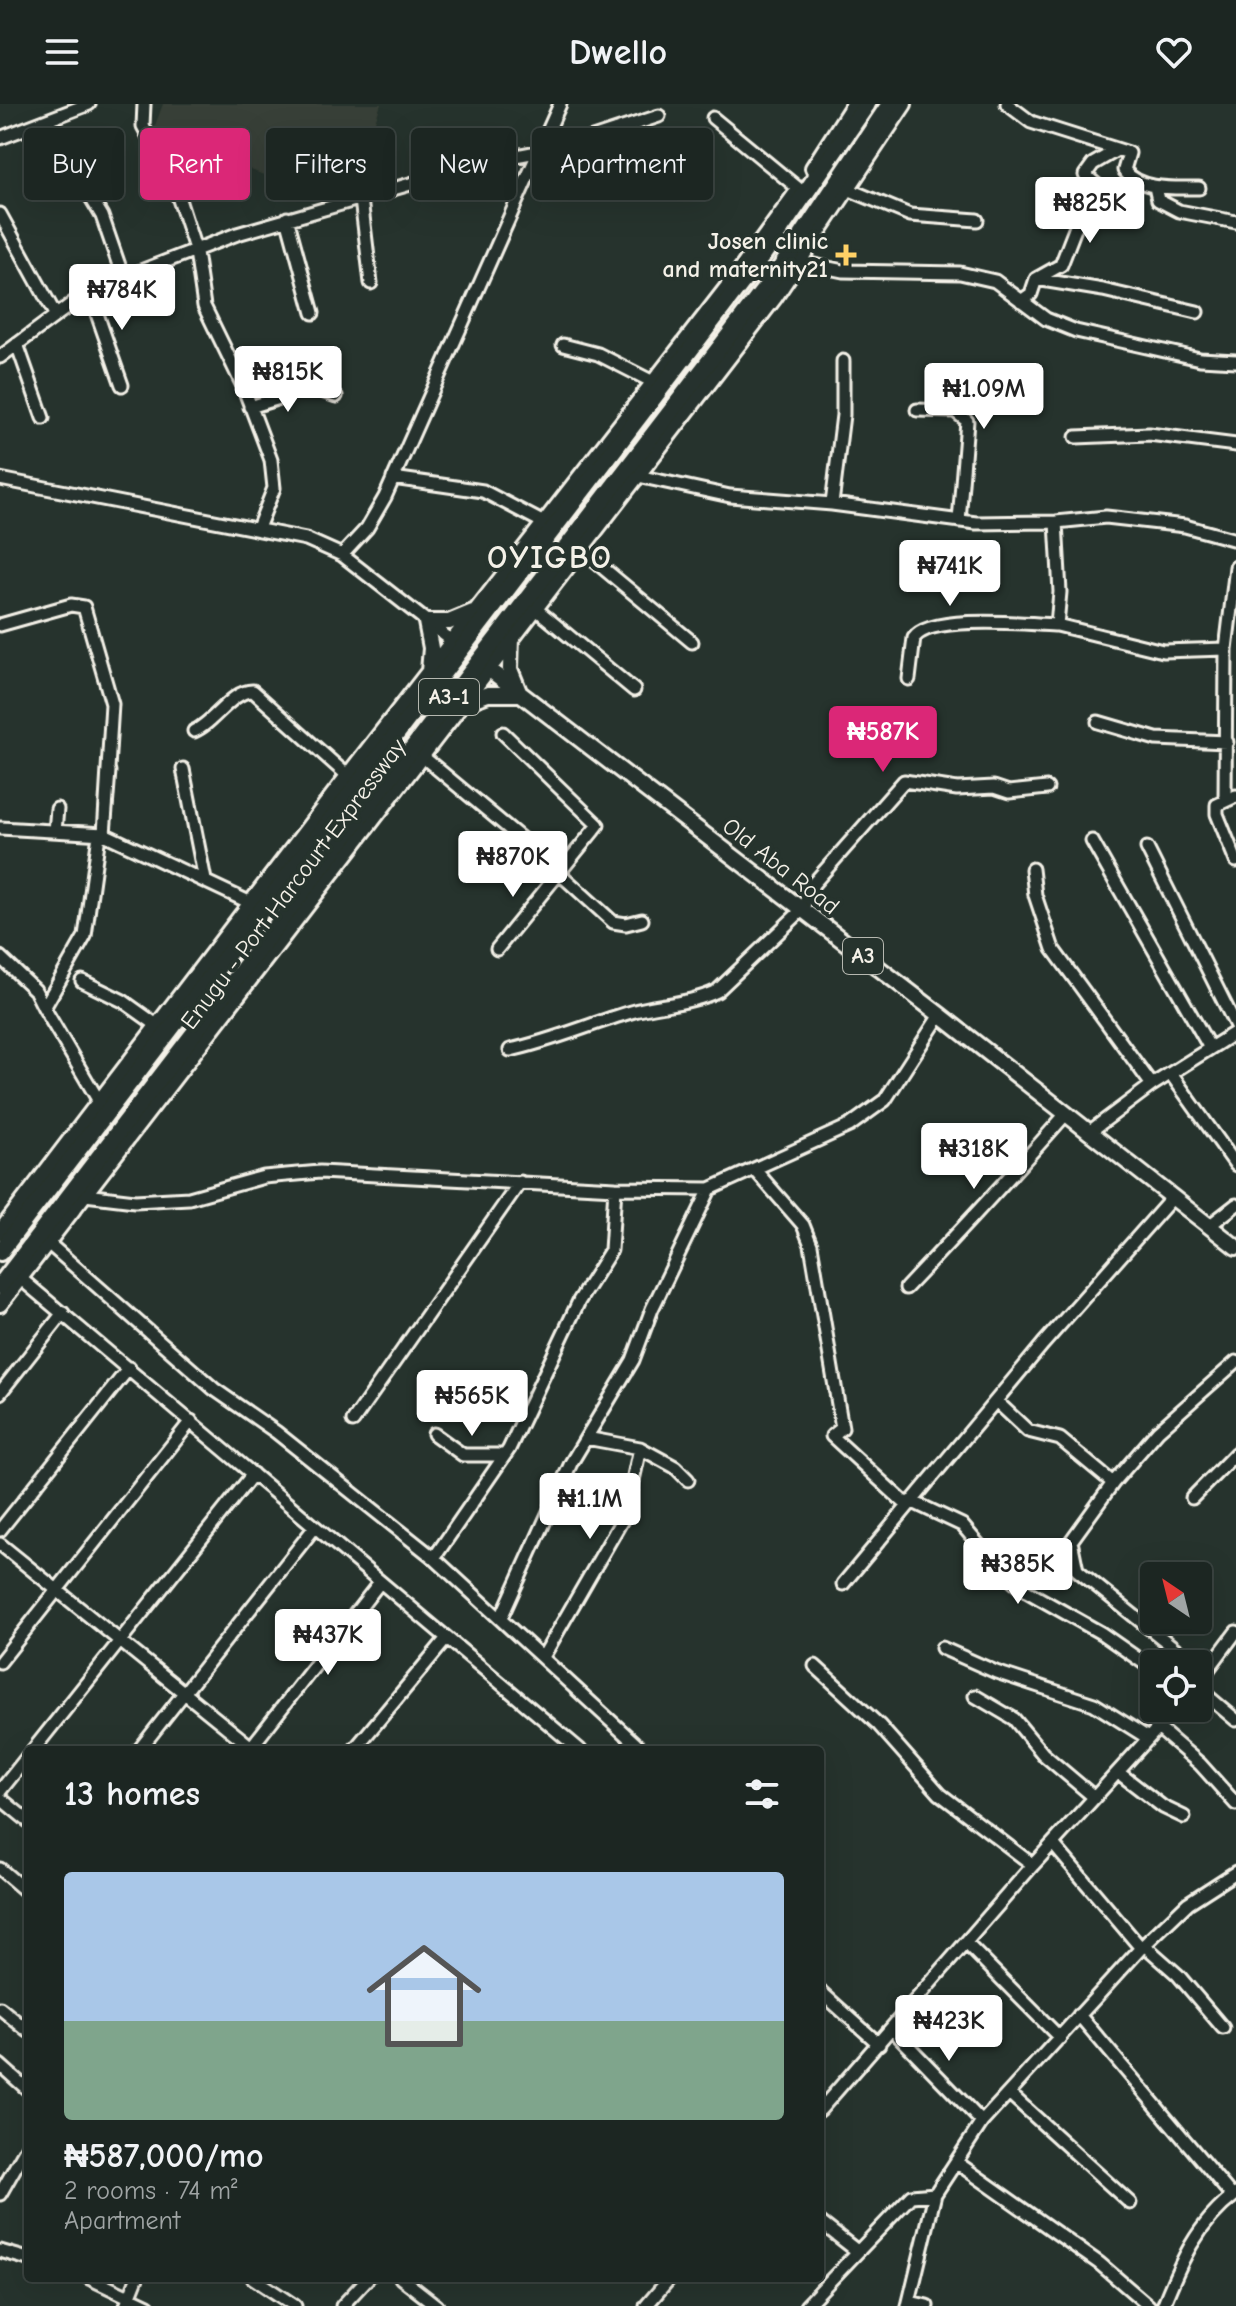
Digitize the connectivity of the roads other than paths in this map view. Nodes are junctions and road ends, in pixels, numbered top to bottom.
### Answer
1 (89, 104) edge
2 (144, 104) edge
3 (560, 104) edge
4 (854, 104) edge
5 (867, 104) edge
6 (890, 104) edge
7 (904, 104) edge
8 (1007, 104) edge
9 (659, 116) dead end
10 (713, 118) dead end
11 (549, 128) edge
12 (620, 128) edge
13 (0, 138) edge
14 (1117, 150) junction
15 (532, 155) edge
16 (532, 165) edge
17 (1155, 187) junction
18 (1199, 188) dead end
19 (395, 189) edge
20 (799, 189) junction
21 (850, 190) junction
22 (92, 200) edge
23 (357, 200) edge
24 (361, 200) edge
25 (0, 214) edge
26 (287, 218) junction
27 (977, 220) dead end
28 (1236, 222) edge
29 (196, 252) junction
30 (800, 262) junction
31 (123, 277) junction
32 (1036, 279) junction
33 (371, 283) dead end
34 (89, 291) junction
35 (1021, 301) junction
36 (1197, 312) dead end
37 (313, 313) dead end
38 (55, 314) junction
39 (734, 338) junction
40 (17, 344) junction
41 (563, 345) dead end
42 (0, 357) edge
43 (843, 361) dead end
44 (1236, 361) edge
45 (297, 382) junction
46 (653, 382) junction
47 (122, 385) dead end
48 (243, 386) junction
49 (336, 396) dead end
50 (250, 407) junction
51 (917, 410) dead end
52 (43, 418) dead end
53 (1076, 437) dead end
54 (1236, 445) edge
55 (638, 476) junction
56 (393, 478) junction
57 (0, 479) edge
58 (832, 504) junction
59 (959, 521) junction
60 (1056, 522) junction
61 (544, 523) junction
62 (258, 528) junction
63 (1236, 540) edge
64 (579, 548) junction
65 (342, 555) junction
66 (1236, 567) edge
67 (535, 608) junction
68 (476, 610) junction
69 (426, 622) junction
70 (0, 625) edge
71 (1057, 625) junction
72 (511, 637) junction
73 (452, 641) junction
74 (692, 642) dead end
75 (1226, 649) junction
76 (487, 668) junction
77 (429, 672) junction
78 (909, 679) dead end
79 (634, 690) dead end
80 (520, 694) junction
81 (458, 705) junction
82 (1098, 722) dead end
83 (194, 731) dead end
84 (503, 733) dead end
85 (1227, 742) junction
86 (422, 756) junction
87 (183, 769) dead end
88 (348, 776) junction
89 (1047, 788) dead end
90 (1231, 798) edge
91 (57, 809) dead end
92 (0, 827) edge
93 (49, 830) junction
94 (101, 835) junction
95 (1092, 841) dead end
96 (1147, 848) dead end
97 (1236, 861) edge
98 (1032, 869) dead end
99 (560, 875) junction
100 (205, 880) junction
101 (253, 904) junction
102 (802, 910) junction
103 (642, 920) dead end
104 (497, 949) dead end
105 (0, 957) edge
106 (82, 981) dead end
107 (44, 1008) junction
108 (940, 1015) junction
109 (158, 1026) junction
110 (1236, 1029) edge
111 (1210, 1048) junction
112 (510, 1050) dead end
113 (1171, 1074) junction
114 (1152, 1085) junction
115 (100, 1103) junction
116 (1065, 1115) junction
117 (1088, 1133) junction
118 (1236, 1165) edge
119 (756, 1171) junction
120 (520, 1182) junction
121 (615, 1188) junction
122 (710, 1189) junction
123 (85, 1195) junction
124 (1172, 1198) junction
125 (1236, 1205) edge
126 (1209, 1226) junction
127 (0, 1232) edge
128 (48, 1243) junction
129 (1236, 1247) edge
130 (0, 1252) edge
131 (20, 1278) junction
132 (0, 1286) edge
133 (906, 1288) dead end
134 (0, 1304) edge
135 (63, 1313) junction
136 (1236, 1362) edge
137 (129, 1368) junction
138 (0, 1393) edge
139 (996, 1401) junction
140 (191, 1421) junction
141 (353, 1421) dead end
142 (434, 1434) dead end
143 (586, 1438) junction
144 (640, 1448) junction
145 (1236, 1453) edge
146 (504, 1455) junction
147 (253, 1474) junction
148 (688, 1480) dead end
149 (1113, 1483) junction
150 (1192, 1498) dead end
151 (909, 1504) junction
152 (315, 1527) junction
153 (0, 1530) edge
154 (0, 1544) edge
155 (434, 1558) junction
156 (380, 1582) junction
157 (843, 1584) dead end
158 (58, 1589) junction
159 (501, 1618) junction
160 (1235, 1634) edge
161 (447, 1638) junction
162 (120, 1641) junction
163 (942, 1648) dead end
164 (1170, 1650) edge
165 (543, 1657) junction
166 (1140, 1660) edge
167 (1212, 1660) edge
168 (0, 1662) edge
169 (815, 1666) dead end
170 (185, 1691) junction
171 (1212, 1691) edge
172 (975, 1696) dead end
173 (1236, 1720) edge
174 (1162, 1722) edge
175 (1157, 1727) junction
176 (1148, 1738) junction
177 (36, 1746) edge
178 (142, 1746) edge
179 (249, 1746) edge
180 (254, 1746) edge
181 (357, 1746) edge
182 (566, 1746) edge
183 (638, 1746) edge
184 (24, 1761) edge
185 (1119, 1773) junction
186 (0, 1791) edge
187 (1094, 1797) junction
188 (0, 1798) edge
189 (1236, 1804) edge
190 (1184, 1817) dead end
191 (24, 1818) edge
192 (1053, 1844) junction
193 (1033, 1865) junction
194 (0, 1869) edge
195 (1236, 1872) edge
196 (24, 1890) edge
197 (966, 1943) junction
198 (1142, 1946) junction
199 (824, 1995) edge
200 (0, 2008) edge
201 (1079, 2015) junction
202 (24, 2028) edge
203 (1223, 2028) dead end
204 (892, 2029) junction
205 (1060, 2038) junction
206 (879, 2044) junction
207 (0, 2065) edge
208 (24, 2086) edge
209 (1009, 2093) junction
210 (824, 2106) edge
211 (982, 2122) junction
212 (24, 2152) edge
213 (956, 2162) junction
214 (0, 2194) edge
215 (935, 2194) junction
216 (1234, 2195) edge
217 (1130, 2203) dead end
218 (824, 2225) edge
219 (0, 2251) edge
220 (857, 2251) junction
221 (24, 2258) edge
222 (96, 2282) edge
223 (135, 2282) edge
224 (259, 2282) edge
225 (364, 2282) edge
226 (406, 2282) edge
227 (667, 2282) edge
228 (128, 2301) edge
229 (909, 2304) edge
230 (148, 2306) edge
231 (295, 2306) edge
232 (342, 2306) edge
233 (437, 2306) edge
234 (646, 2306) edge
235 (806, 2306) edge
236 (927, 2306) edge
237 (1149, 2306) edge
238 (1163, 2306) edge

1 - 13 street
2 - 29 street
3 - 11 street
4 - 20 main road, Enugu - Port Harcourt Expressway
5 - 130 highway, Enugu - Port Harcourt Expressway / A3-1
6 - 39 highway, Enugu - Port Harcourt Expressway / A3-1
7 - 21 main road, Enugu - Port Harcourt Expressway / A3-1
8 - 14 street
9 - 12 street
10 - 20 street
14 - 17 street
14 - 32 street
15 - 19 street
16 - 56 street
17 - 18 street
17 - 28 street
20 - 46 main road, Enugu - Port Harcourt Expressway
21 - 27 street
21 - 30 main road, Enugu - Port Harcourt Expressway / A3-1
22 - 31 street
23 - 26 street
24 - 33 street
25 - 38 street
26 - 29 street
26 - 37 street
29 - 31 street
29 - 48 street
30 - 35 street
30 - 39 main road, Enugu - Port Harcourt Expressway / A3-1
31 - 34 street
32 - 35 street
32 - 36 street
34 - 38 street
34 - 47 street
35 - 44 street
38 - 40 street
39 - 55 main road, Enugu - Port Harcourt Expressway / A3-1
39 - 132 highway, Enugu - Port Harcourt Expressway / A3-1
40 - 42 street
40 - 52 street
41 - 46 street
43 - 58 street
45 - 48 street
45 - 49 street
45 - 50 street
46 - 61 main road, Enugu - Port Harcourt Expressway
48 - 50 street
50 - 62 street
51 - 59 street
53 - 54 street
55 - 58 street
55 - 64 main road, Enugu - Port Harcourt Expressway / A3-1
56 - 61 street
56 - 65 street
57 - 62 street
58 - 59 street
59 - 60 street
60 - 63 street
60 - 71 street
61 - 68 main road, Enugu - Port Harcourt Expressway
62 - 65 street
64 - 67 main road, Enugu - Port Harcourt Expressway / A3-1
64 - 74 street
65 - 69 street
66 - 75 street
67 - 72 main road, Enugu - Port Harcourt Expressway / A3-1
67 - 79 street
68 - 69 main road
68 - 73 main road, Enugu - Port Harcourt Expressway
69 - 73 street
69 - 77 main road
70 - 94 street
71 - 75 street
71 - 78 street
72 - 76 main road, Enugu - Port Harcourt Expressway / A3-1
72 - 80 main road
73 - 77 main road, Enugu - Port Harcourt Expressway
75 - 85 street
76 - 80 main road, Old Aba Road / A3
76 - 81 main road, Enugu - Port Harcourt Expressway
77 - 88 main road, Enugu - Port Harcourt Expressway
80 - 81 main road
80 - 102 main road, Old Aba Road / A3
81 - 86 main road, Enugu - Port Harcourt Expressway
82 - 85 street
83 - 88 street
84 - 99 street
85 - 90 street
86 - 99 street
86 - 123 main road, Enugu - Port Harcourt Expressway
87 - 100 street
88 - 101 main road, Enugu - Port Harcourt Expressway
89 - 102 street
90 - 97 street
91 - 93 street
92 - 93 street
93 - 94 street
94 - 100 street
94 - 107 street
95 - 111 street
96 - 110 street
98 - 114 street
99 - 103 street
99 - 104 street
100 - 101 street
101 - 109 main road, Enugu - Port Harcourt Expressway
102 - 108 main road, Old Aba Road / A3
102 - 112 street
105 - 107 street
106 - 109 street
107 - 115 street
108 - 116 main road, Old Aba Road / A3
108 - 119 street
109 - 115 main road, Enugu - Port Harcourt Expressway
110 - 111 street
111 - 113 street
113 - 114 street
113 - 118 street
114 - 117 street
115 - 127 main road, Enugu - Port Harcourt Expressway
116 - 117 main road, Old Aba Road / A3
116 - 133 street
117 - 124 main road, Old Aba Road / A3
119 - 122 street
119 - 151 street
120 - 121 street
120 - 123 street
120 - 141 street
121 - 122 street
121 - 146 street
122 - 143 street
123 - 128 main road, Enugu - Port Harcourt Expressway
124 - 126 main road, Old Aba Road / A3
124 - 139 street
125 - 126 street
126 - 129 main road, Old Aba Road / A3
128 - 131 main road, Enugu - Port Harcourt Expressway
128 - 155 street
131 - 134 main road, Enugu - Port Harcourt Expressway
131 - 135 street
135 - 137 street
135 - 138 street
136 - 149 street
137 - 140 street
137 - 153 street
139 - 149 street
139 - 151 street
140 - 147 street
140 - 158 street
142 - 146 street
143 - 144 street
143 - 159 street
144 - 148 street
144 - 165 street
145 - 150 street
146 - 155 street
147 - 152 street
147 - 162 street
149 - 164 street
151 - 157 street
151 - 166 street
152 - 156 street
152 - 170 street
154 - 158 street
155 - 159 street
156 - 161 street
156 - 180 street
158 - 162 street
158 - 168 street
159 - 165 street
160 - 167 street
161 - 181 street
161 - 182 street
162 - 170 street
162 - 177 street
163 - 176 street
165 - 183 street
169 - 193 street
170 - 178 street
170 - 179 street
171 - 173 street
172 - 187 street
174 - 175 street
175 - 176 street
175 - 189 street
176 - 185 street
184 - 186 street
185 - 187 street
185 - 190 street
187 - 192 street
188 - 191 street
192 - 193 street
192 - 198 street
193 - 197 street
194 - 196 street
195 - 198 street
197 - 204 street
197 - 205 street
198 - 201 street
198 - 203 street
199 - 206 street
200 - 202 street
201 - 205 street
201 - 216 street
204 - 206 street
204 - 211 street
205 - 209 street
206 - 210 street
207 - 208 street
209 - 211 street
209 - 217 street
211 - 213 street
212 - 214 street
213 - 215 street
213 - 237 street
215 - 220 street
215 - 229 street
216 - 238 street
218 - 220 street
219 - 221 street
220 - 235 street
222 - 228 street
223 - 228 street
224 - 231 street
225 - 232 street
226 - 233 street
227 - 234 street
228 - 230 street
229 - 236 street

